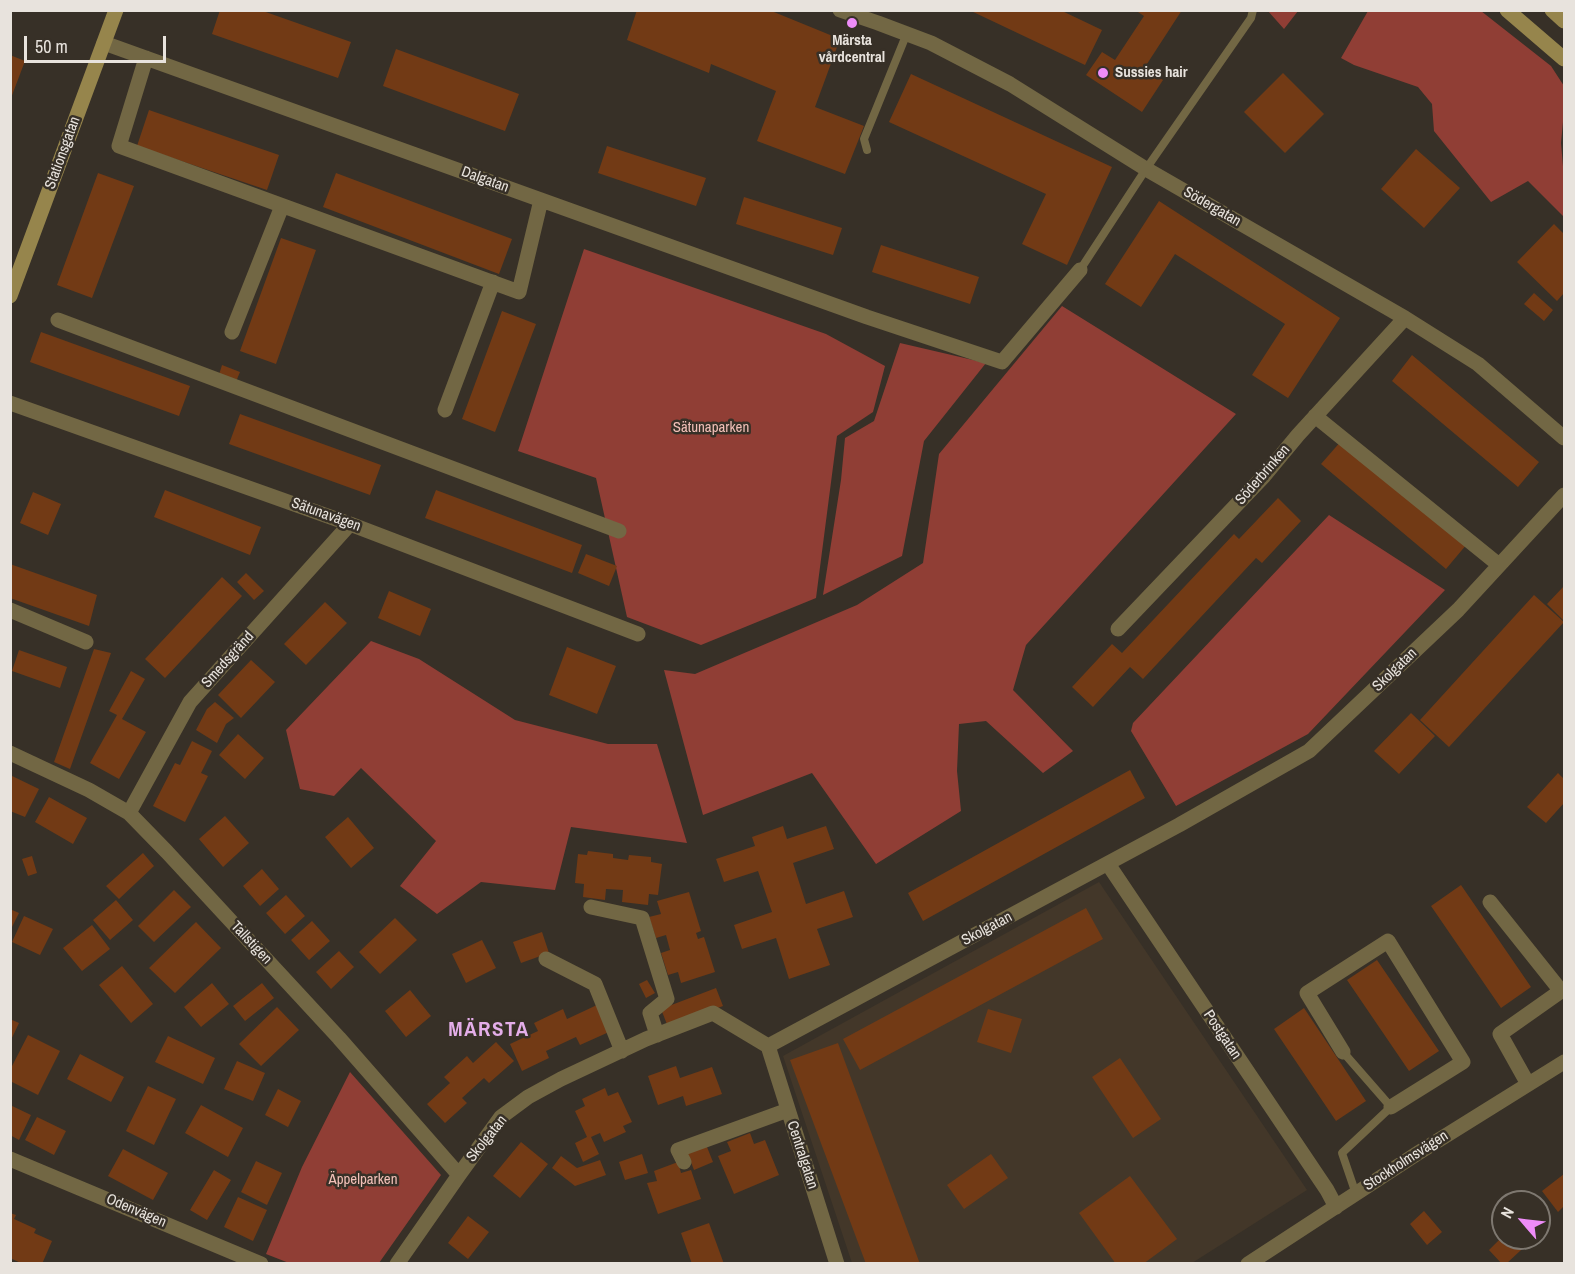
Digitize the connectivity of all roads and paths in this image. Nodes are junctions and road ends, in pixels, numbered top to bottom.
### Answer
1 (116, 10) edge
2 (840, 10) edge
3 (1253, 10) edge
4 (1507, 10) edge
5 (907, 33) junction
6 (104, 43) junction
7 (146, 58) junction
8 (1564, 59) edge
9 (867, 150) dead end
10 (1146, 169) junction
11 (541, 200) junction
12 (282, 206) junction
13 (1080, 270) joint
14 (493, 282) junction
15 (10, 296) edge
16 (1405, 318) junction
17 (58, 320) dead end
18 (232, 332) dead end
19 (10, 404) edge
20 (445, 410) dead end
21 (1316, 416) junction
22 (1564, 438) edge
23 (1564, 495) edge
24 (351, 524) junction
25 (619, 531) dead end
26 (1499, 565) junction
27 (10, 610) edge
28 (1118, 629) dead end
29 (638, 634) dead end
30 (86, 642) dead end
31 (10, 753) edge
32 (129, 813) junction
33 (1108, 864) junction
34 (1490, 902) dead end
35 (591, 907) dead end
36 (546, 959) dead end
37 (657, 1035) junction
38 (768, 1046) junction
39 (622, 1051) junction
40 (1343, 1052) joint
41 (1564, 1062) edge
42 (1528, 1084) junction
43 (1391, 1107) junction
44 (788, 1110) junction
45 (10, 1159) edge
46 (684, 1162) dead end
47 (459, 1175) junction
48 (1356, 1194) junction
49 (1336, 1207) junction
50 (261, 1263) edge
51 (397, 1263) edge
52 (837, 1263) edge
53 (1248, 1263) edge

1 - 6 street, Stationsgatan
2 - 5 street, Södergatan
3 - 10 lane
4 - 8 street
5 - 9 lane
5 - 10 street, Södergatan
6 - 7 street, Dalgatan
6 - 15 street, Stationsgatan
7 - 11 street, Dalgatan
7 - 12 street
10 - 13 lane
10 - 16 street, Södergatan
11 - 13 street, Dalgatan
11 - 14 street
12 - 14 street
12 - 18 street
14 - 20 street
16 - 21 street, Söderbrinken
16 - 22 street, Södergatan
17 - 25 street
19 - 24 street, Sätunavägen
21 - 26 street
21 - 28 street, Söderbrinken
23 - 26 street, Skolgatan
24 - 29 street, Sätunavägen
24 - 32 street, Smedsgränd
26 - 33 street, Skolgatan
27 - 30 street
31 - 32 street, Tallstigen
32 - 47 street, Tallstigen
33 - 38 street, Skolgatan
33 - 49 street, Postgatan
34 - 42 street
35 - 37 street
36 - 39 street
37 - 38 street, Skolgatan
37 - 39 street, Skolgatan
38 - 44 street, Centralgatan
39 - 47 street, Skolgatan
40 - 43 lane
40 - 43 street
41 - 42 street, Stockholmsvägen
42 - 48 street, Stockholmsvägen
43 - 48 lane
44 - 46 street
44 - 52 street, Centralgatan
45 - 50 street, Odenvägen
47 - 51 street, Skolgatan
48 - 49 street, Stockholmsvägen
49 - 53 street, Stockholmsvägen

